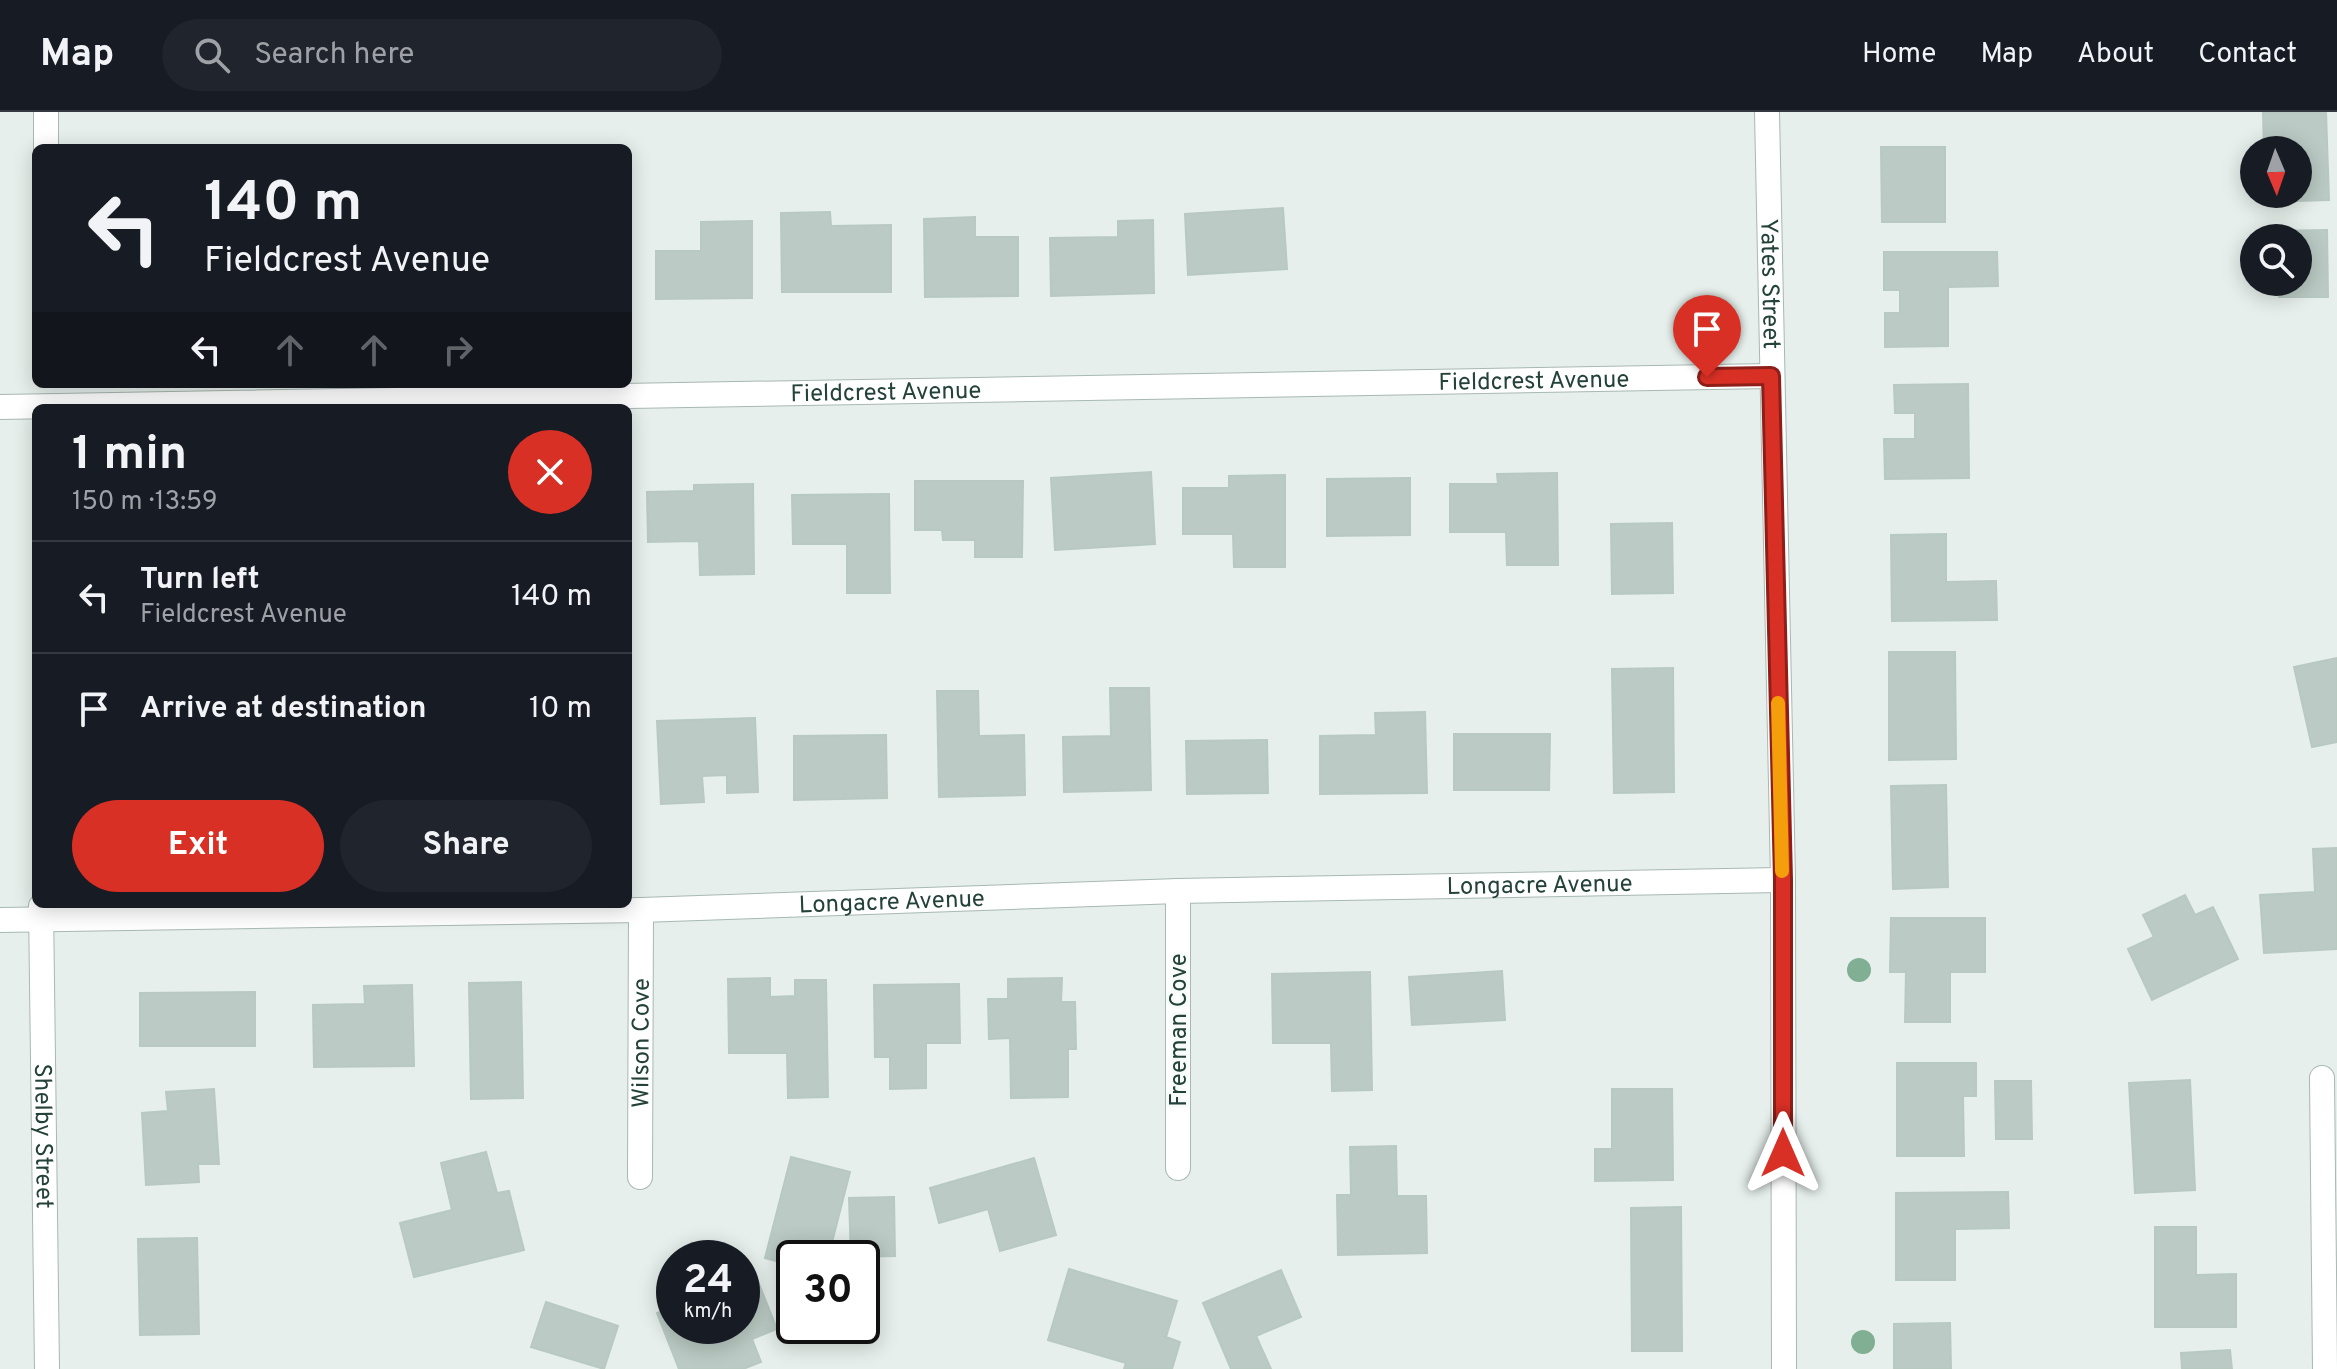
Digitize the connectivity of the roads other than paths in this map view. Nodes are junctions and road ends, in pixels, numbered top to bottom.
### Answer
1 (46, 112) edge
2 (1767, 112) edge
3 (46, 144) edge
4 (1771, 376) junction
5 (44, 399) edge
6 (0, 407) edge
7 (1783, 880) junction
8 (1178, 891) junction
9 (641, 910) junction
10 (41, 912) edge
11 (0, 920) edge
12 (2322, 1078) dead end
13 (1178, 1168) dead end
14 (640, 1177) dead end
15 (47, 1369) edge
16 (1784, 1369) edge
17 (2325, 1369) edge

1 - 3 street
2 - 4 street, Yates Street
4 - 5 street, Fieldcrest Avenue
4 - 7 street, Yates Street
5 - 6 street, Fieldcrest Avenue
7 - 8 street, Longacre Avenue
7 - 16 street, Yates Street
8 - 9 street, Longacre Avenue
8 - 13 street, Freeman Cove
9 - 10 street, Longacre Avenue
9 - 14 street, Wilson Cove
10 - 11 street, Longacre Avenue
10 - 15 street, Shelby Street
12 - 17 street

